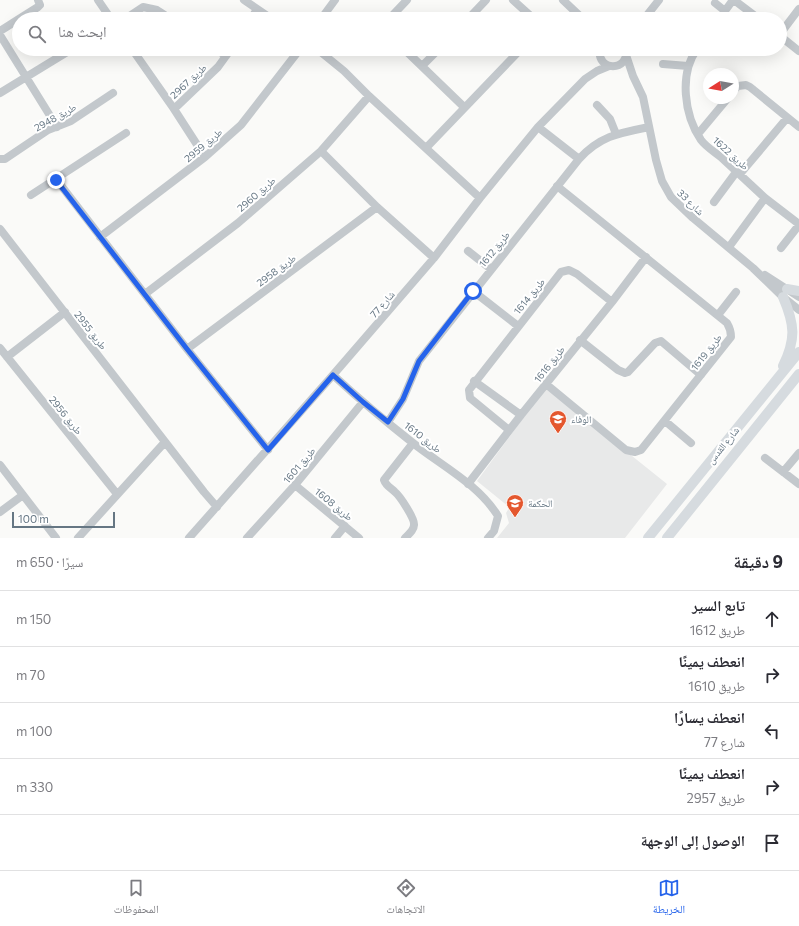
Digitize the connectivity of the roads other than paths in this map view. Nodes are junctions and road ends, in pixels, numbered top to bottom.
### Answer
1 (38, 0) edge
2 (98, 0) edge
3 (244, 0) edge
4 (335, 0) edge
5 (407, 0) edge
6 (486, 0) edge
7 (513, 0) edge
8 (562, 0) edge
9 (659, 0) edge
10 (734, 0) edge
11 (715, 3) dead end
12 (257, 9) junction
13 (799, 9) edge
14 (725, 11) joint
15 (30, 12) edge
16 (106, 12) edge
17 (135, 12) edge
18 (160, 12) edge
19 (255, 12) edge
20 (262, 12) edge
21 (326, 12) edge
22 (396, 12) edge
23 (475, 12) edge
24 (526, 12) edge
25 (575, 12) edge
26 (650, 12) edge
27 (750, 12) edge
28 (12, 23) edge
29 (787, 25) edge
30 (0, 31) edge
31 (0, 34) edge
32 (787, 41) edge
33 (799, 50) edge
34 (12, 53) edge
35 (14, 56) edge
36 (61, 56) edge
37 (137, 56) edge
38 (225, 56) edge
39 (295, 56) edge
40 (326, 56) edge
41 (411, 56) edge
42 (432, 56) edge
43 (514, 56) edge
44 (597, 56) edge
45 (601, 56) edge
46 (624, 56) edge
47 (627, 56) edge
48 (692, 56) edge
49 (663, 64) dead end
50 (422, 66) junction
51 (612, 66) junction
52 (688, 66) junction
53 (27, 77) junction
54 (585, 79) junction
55 (636, 83) junction
56 (739, 86) edge
57 (0, 93) edge
58 (113, 93) dead end
59 (369, 96) junction
60 (723, 104) edge
61 (597, 105) dead end
62 (464, 108) junction
63 (174, 109) junction
64 (787, 118) junction
65 (57, 126) junction
66 (538, 126) junction
67 (649, 127) junction
68 (799, 127) edge
69 (126, 133) dead end
70 (616, 134) junction
71 (698, 134) junction
72 (426, 148) junction
73 (321, 151) junction
74 (205, 157) junction
75 (4, 158) edge
76 (579, 159) junction
77 (738, 173) junction
78 (56, 180) junction
79 (557, 186) junction
80 (31, 195) dead end
81 (480, 198) junction
82 (765, 198) junction
83 (714, 202) dead end
84 (377, 208) junction
85 (799, 224) edge
86 (0, 229) edge
87 (100, 237) junction
88 (729, 247) junction
89 (780, 248) dead end
90 (468, 251) dead end
91 (646, 257) junction
92 (434, 258) junction
93 (491, 269) junction
94 (473, 291) junction
95 (799, 291) edge
96 (736, 292) dead end
97 (785, 293) junction
98 (145, 294) junction
99 (799, 297) edge
100 (612, 302) junction
101 (799, 310) edge
102 (64, 312) junction
103 (718, 315) junction
104 (518, 326) junction
105 (580, 340) junction
106 (0, 348) edge
107 (187, 349) junction
108 (799, 352) edge
109 (7, 357) junction
110 (799, 374) edge
111 (333, 375) junction
112 (702, 375) junction
113 (778, 377) junction
114 (799, 380) edge
115 (474, 381) junction
116 (546, 384) junction
117 (787, 387) junction
118 (363, 402) junction
119 (521, 415) junction
120 (665, 421) junction
121 (388, 422) junction
122 (509, 430) junction
123 (165, 442) junction
124 (413, 443) junction
125 (691, 443) dead end
126 (268, 450) junction
127 (799, 453) edge
128 (765, 458) dead end
129 (0, 465) edge
130 (783, 472) junction
131 (468, 484) junction
132 (799, 484) edge
133 (295, 485) junction
134 (117, 494) junction
135 (23, 495) junction
136 (217, 507) junction
137 (0, 512) edge
138 (345, 526) junction
139 (56, 538) edge
140 (78, 538) edge
141 (189, 538) edge
142 (247, 538) edge
143 (335, 538) edge
144 (359, 538) edge
145 (405, 538) edge
146 (488, 538) edge
147 (648, 538) edge
148 (666, 538) edge

1 - 15 street
2 - 16 street
3 - 12 street
4 - 21 street
5 - 22 street
6 - 23 street
7 - 24 street
8 - 25 street
9 - 26 street
10 - 14 street
10 - 27 street
11 - 14 street
12 - 19 street
12 - 20 street
13 - 29 street
17 - 18 street
28 - 30 street
31 - 34 street
32 - 33 street
35 - 53 street
36 - 53 street
37 - 63 street
38 - 63 street, طريق 2967
39 - 74 street, طريق 2959
40 - 59 street
41 - 50 street
42 - 50 street
43 - 62 street
44 - 54 street, شارع 77
45 - 51 street, شارع 33
46 - 51 street, شارع 77
47 - 55 street, شارع 33
48 - 52 street, طريق 1622
49 - 52 street
50 - 62 street
51 - 54 street, شارع 77
51 - 55 street, شارع 33
52 - 71 street, طريق 1622
53 - 57 street
53 - 65 street
54 - 66 street, شارع 77
55 - 67 street, شارع 33
56 - 64 street
58 - 65 street, طريق 2948
59 - 72 street
59 - 73 street, طريق 2960
60 - 71 street
61 - 70 street
62 - 72 street
63 - 74 street
64 - 68 street
64 - 77 street
65 - 75 street, طريق 2948
66 - 76 street
66 - 81 street, شارع 77
67 - 70 street, طريق 1612
67 - 88 street, شارع 33
69 - 78 street
70 - 76 street, طريق 1612
71 - 77 street, طريق 1622
72 - 81 street
73 - 84 street
73 - 98 street, طريق 2960
74 - 87 street, طريق 2959
76 - 79 street, طريق 1612
77 - 82 street, طريق 1622
77 - 83 street
78 - 80 street
78 - 87 street
79 - 91 street, طريق 1619
79 - 93 street, طريق 1612
81 - 92 street, شارع 77
82 - 85 street, طريق 1622
82 - 88 street
84 - 92 street
84 - 107 street, طريق 2958
85 - 89 street
86 - 102 street, طريق 2955
87 - 98 street
88 - 97 street, شارع 33
90 - 93 street
91 - 100 street, طريق 1616
91 - 103 street, طريق 1619
92 - 111 street, شارع 77
93 - 94 street, طريق 1612
94 - 104 street
94 - 121 street, طريق 1612
95 - 97 main road
96 - 103 street
97 - 99 street, شارع 33
97 - 101 street, شارع 33
97 - 113 main road
98 - 107 street
100 - 104 street, طريق 1614
100 - 105 street, طريق 1616
102 - 109 street
102 - 123 street, طريق 2955
103 - 112 street, طريق 1619
104 - 115 street, طريق 1614
105 - 112 street
105 - 116 street, طريق 1616
106 - 109 street, طريق 2956
107 - 126 street
108 - 113 main road, شارع القدس
109 - 134 street, طريق 2956
110 - 117 main road, شارع القدس
111 - 118 street, طريق 1610
111 - 126 street, شارع 77
112 - 120 street, طريق 1619
113 - 147 main road, شارع القدس
114 - 117 main road
115 - 119 street
115 - 122 street
116 - 119 street, طريق 1616
116 - 120 street, طريق 1619
117 - 148 main road, شارع القدس
118 - 121 street, طريق 1610
118 - 133 street, طريق 1601
119 - 122 street, طريق 1616
120 - 125 street
121 - 124 street, طريق 1610
122 - 131 street, طريق 1616
123 - 134 street
123 - 136 street, طريق 2955
124 - 131 street, طريق 1610
124 - 145 street
126 - 136 street, شارع 77
127 - 130 street
128 - 130 street
129 - 135 street
130 - 132 street
131 - 146 street, طريق 1610
133 - 138 street, طريق 1608
133 - 142 street, طريق 1601
134 - 140 street
135 - 137 street
135 - 139 street
136 - 141 street, شارع 77
138 - 143 street
138 - 144 street, طريق 1608

